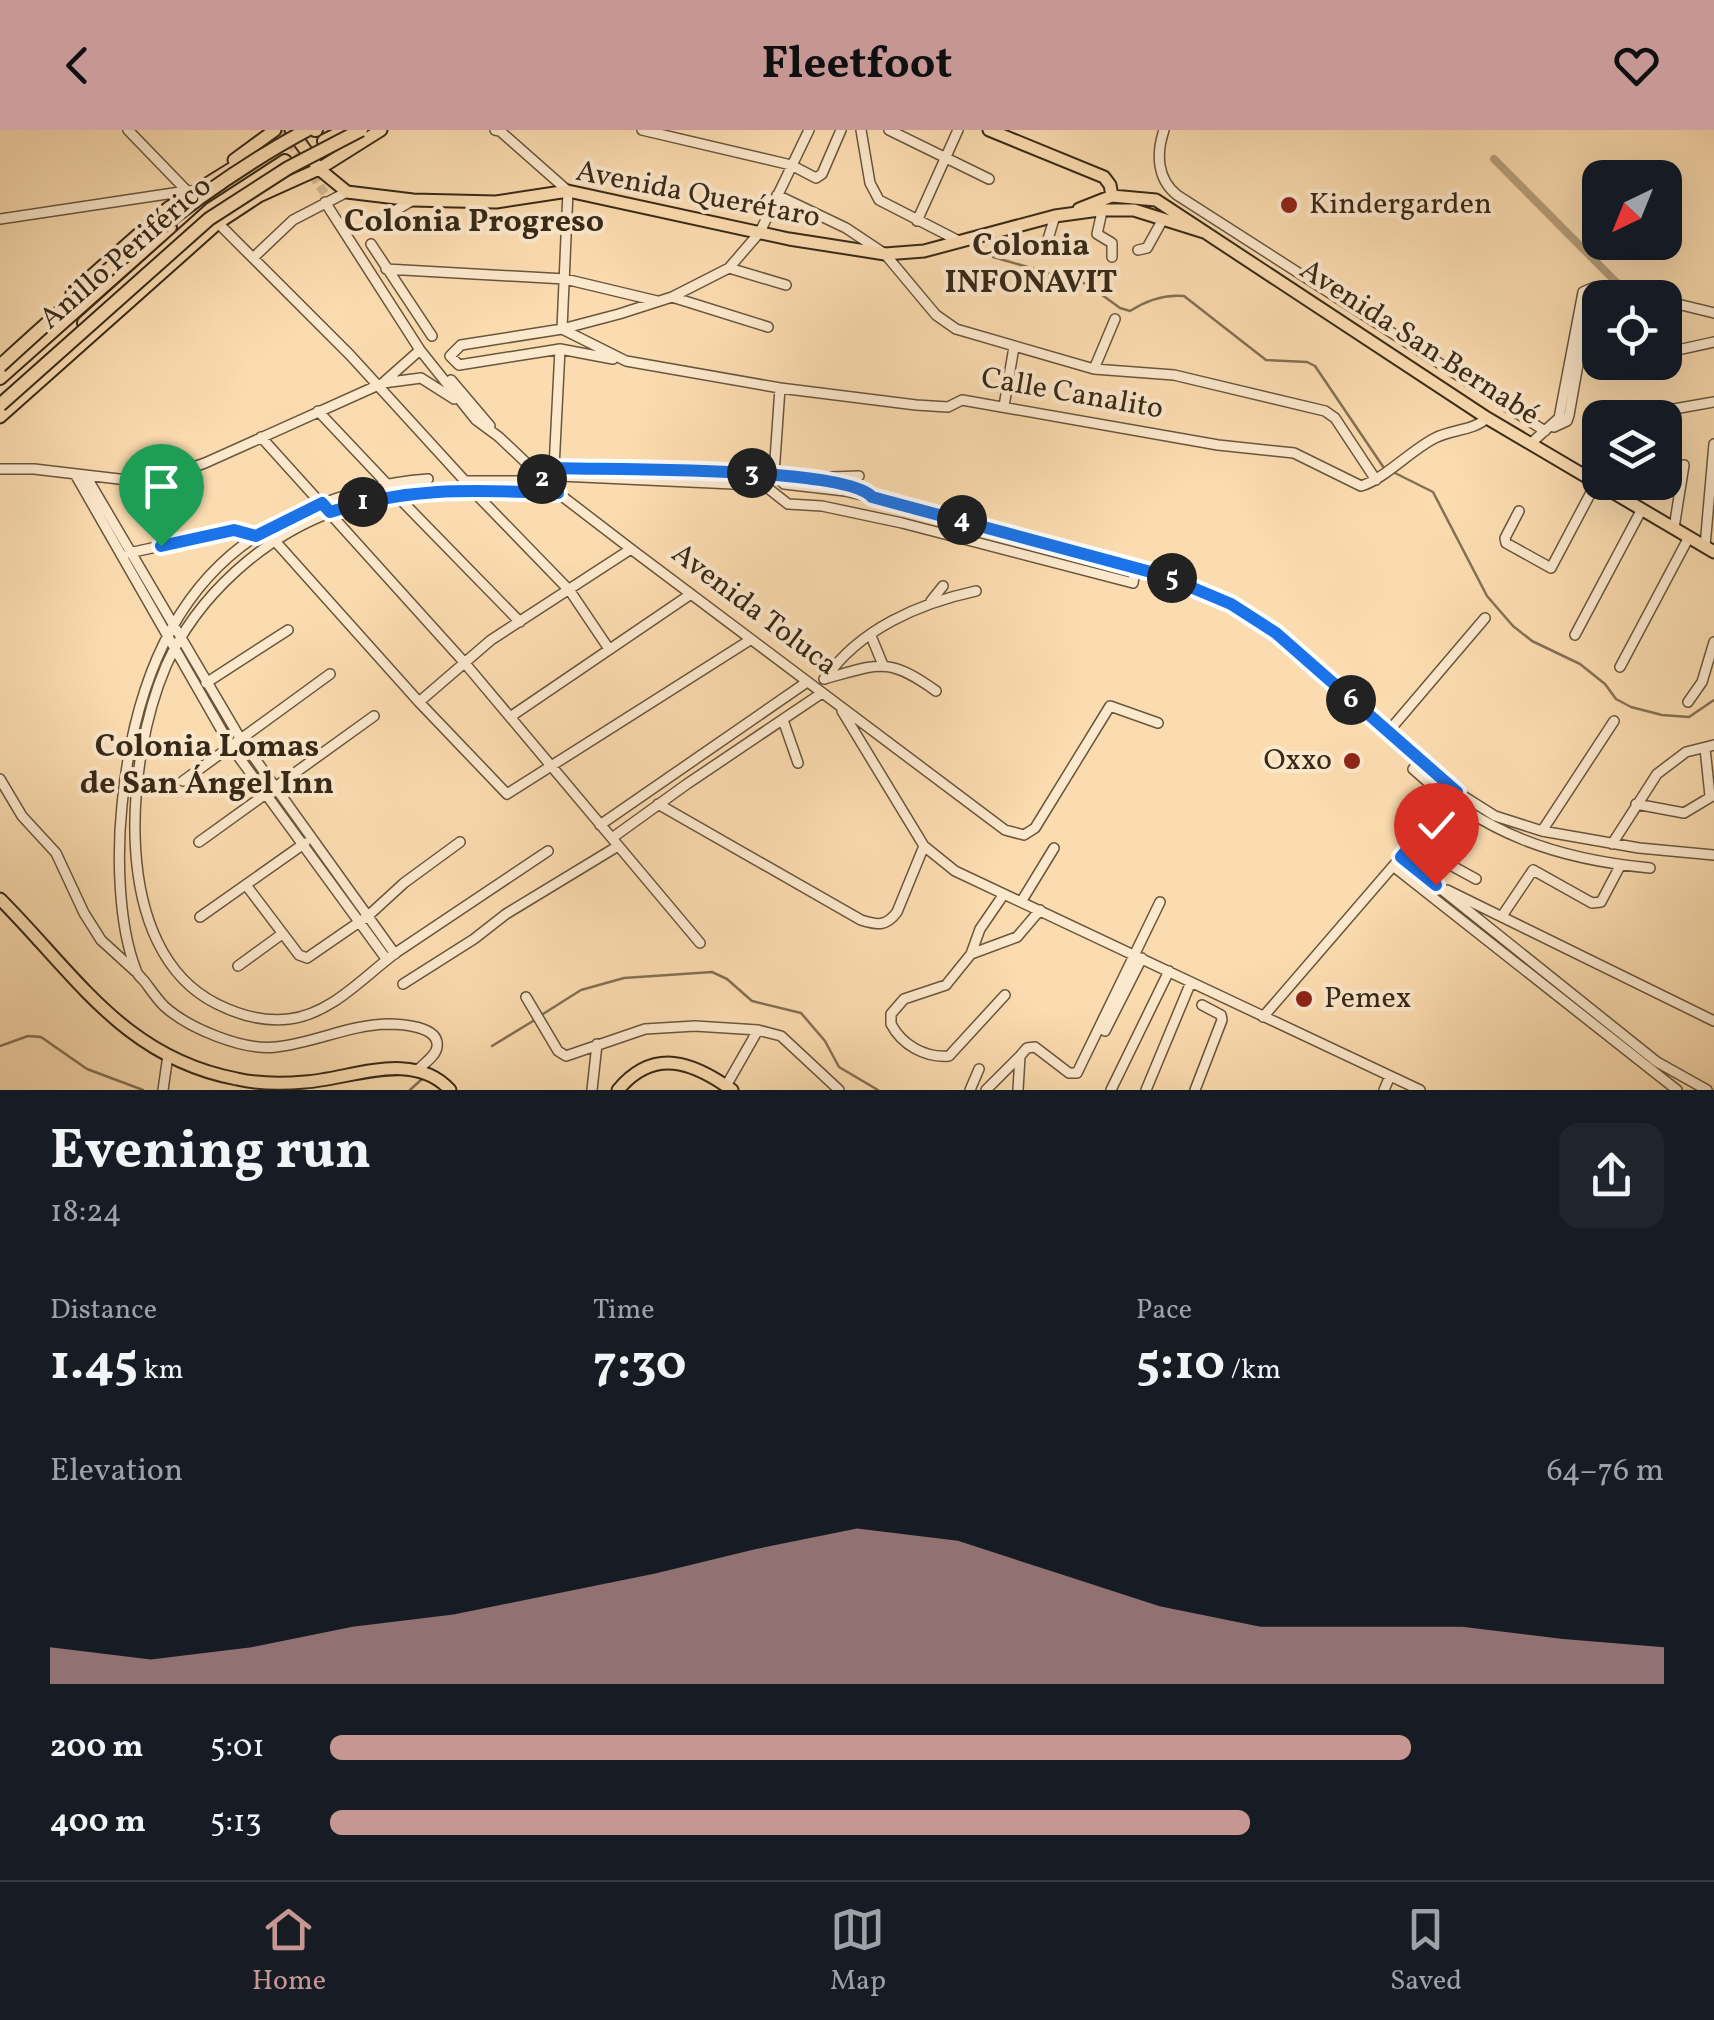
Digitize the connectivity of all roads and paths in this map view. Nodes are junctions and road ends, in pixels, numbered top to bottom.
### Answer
1 (128, 130) edge
2 (291, 130) edge
3 (305, 130) edge
4 (346, 130) edge
5 (361, 130) edge
6 (382, 130) edge
7 (499, 130) edge
8 (642, 130) edge
9 (808, 130) edge
10 (841, 130) edge
11 (861, 130) edge
12 (889, 130) edge
13 (958, 130) edge
14 (989, 130) edge
15 (1164, 130) edge
16 (318, 134) edge
17 (277, 146) edge
18 (336, 158) junction
19 (946, 159) junction
20 (791, 165) junction
21 (319, 169) junction
22 (989, 179) dead end
23 (187, 191) junction
24 (568, 191) junction
25 (348, 192) junction
26 (777, 195) junction
27 (1112, 196) junction
28 (413, 200) junction
29 (1156, 200) junction
30 (329, 203) junction
31 (168, 208) junction
32 (1100, 210) junction
33 (1071, 214) junction
34 (1055, 216) junction
35 (0, 219) edge
36 (1162, 219) junction
37 (379, 220) dead end
38 (917, 221) junction
39 (218, 222) junction
40 (760, 232) junction
41 (1204, 232) junction
42 (961, 242) junction
43 (371, 244) dead end
44 (1018, 245) dead end
45 (1138, 250) dead end
46 (884, 254) junction
47 (1112, 257) dead end
48 (253, 258) junction
49 (729, 268) junction
50 (386, 269) junction
51 (564, 279) junction
52 (786, 285) dead end
53 (1582, 297) edge
54 (672, 298) junction
55 (660, 301) junction
56 (1682, 305) edge
57 (1714, 313) edge
58 (1115, 319) dead end
59 (768, 327) dead end
60 (562, 329) junction
61 (432, 336) dead end
62 (1714, 342) edge
63 (1014, 346) junction
64 (560, 349) junction
65 (1682, 349) edge
66 (420, 350) junction
67 (626, 361) junction
68 (0, 362) edge
69 (1094, 370) junction
70 (48, 373) junction
71 (0, 378) edge
72 (380, 385) junction
73 (780, 388) junction
74 (0, 400) edge
75 (1714, 402) edge
76 (1004, 406) junction
77 (464, 407) junction
78 (1682, 408) edge
79 (318, 412) junction
80 (0, 417) edge
81 (1488, 418) junction
82 (1548, 429) junction
83 (262, 436) junction
84 (499, 437) junction
85 (1530, 444) junction
86 (1714, 444) edge
87 (1684, 465) dead end
88 (554, 468) junction
89 (0, 469) edge
90 (774, 474) junction
91 (80, 475) junction
92 (1582, 475) edge
93 (859, 476) dead end
94 (540, 477) junction
95 (818, 478) junction
96 (1379, 478) junction
97 (428, 480) dead end
98 (388, 485) junction
99 (473, 491) junction
100 (558, 493) junction
101 (396, 494) junction
102 (872, 497) junction
103 (1587, 500) edge
104 (1626, 500) edge
105 (322, 503) junction
106 (1642, 509) junction
107 (1519, 511) dead end
108 (330, 512) junction
109 (1674, 528) junction
110 (256, 536) junction
111 (1689, 537) junction
112 (275, 542) junction
113 (631, 549) junction
114 (1709, 549) edge
115 (126, 554) junction
116 (1136, 567) junction
117 (943, 586) dead end
118 (570, 591) junction
119 (976, 591) dead end
120 (690, 594) junction
121 (931, 601) junction
122 (1485, 618) dead end
123 (520, 622) junction
124 (170, 629) junction
125 (288, 630) dead end
126 (872, 636) junction
127 (1575, 636) dead end
128 (750, 640) junction
129 (1714, 642) edge
130 (178, 644) junction
131 (609, 650) junction
132 (464, 661) junction
133 (882, 664) junction
134 (1620, 666) dead end
135 (330, 674) dead end
136 (825, 679) junction
137 (1702, 682) junction
138 (1714, 682) edge
139 (206, 683) junction
140 (815, 687) junction
141 (936, 691) dead end
142 (419, 702) junction
143 (1688, 702) dead end
144 (838, 704) junction
145 (374, 716) dead end
146 (510, 717) junction
147 (782, 720) junction
148 (1614, 721) dead end
149 (1158, 723) dead end
150 (1388, 732) junction
151 (240, 738) junction
152 (887, 742) junction
153 (230, 745) junction
154 (1710, 746) edge
155 (872, 762) junction
156 (798, 763) dead end
157 (552, 766) junction
158 (1414, 769) dead end
159 (0, 780) edge
160 (183, 781) dead end
161 (270, 790) junction
162 (1457, 792) junction
163 (1712, 796) edge
164 (1449, 802) junction
165 (658, 804) junction
166 (1636, 804) junction
167 (600, 825) junction
168 (1542, 832) junction
169 (307, 841) junction
170 (199, 842) dead end
171 (460, 842) dead end
172 (615, 842) junction
173 (1412, 844) junction
174 (1612, 844) junction
175 (924, 846) junction
176 (1054, 848) dead end
177 (548, 851) dead end
178 (1714, 855) edge
179 (1401, 857) junction
180 (1393, 866) junction
181 (1620, 866) junction
182 (1650, 868) dead end
183 (1476, 879) dead end
184 (246, 885) junction
185 (1436, 885) junction
186 (1004, 894) junction
187 (0, 899) edge
188 (1022, 902) junction
189 (1160, 902) dead end
190 (1040, 910) junction
191 (1502, 916) junction
192 (200, 918) dead end
193 (364, 918) junction
194 (282, 934) junction
195 (700, 944) dead end
196 (971, 954) junction
197 (1138, 956) junction
198 (391, 957) junction
199 (238, 966) dead end
200 (136, 971) junction
201 (1168, 971) junction
202 (1191, 982) junction
203 (404, 984) dead end
204 (1004, 995) dead end
205 (526, 997) dead end
206 (1202, 1006) dead end
207 (1263, 1016) junction
208 (1714, 1020) edge
209 (758, 1030) junction
210 (597, 1044) junction
211 (1096, 1052) dead end
212 (168, 1055) junction
213 (1020, 1056) junction
214 (1654, 1066) junction
215 (979, 1069) dead end
216 (418, 1070) junction
217 (1393, 1078) junction
218 (729, 1088) edge
219 (163, 1089) edge
220 (450, 1090) edge
221 (592, 1090) edge
222 (618, 1090) edge
223 (839, 1090) edge
224 (970, 1090) edge
225 (986, 1090) edge
226 (1018, 1090) edge
227 (1110, 1090) edge
228 (1146, 1090) edge
229 (1195, 1090) edge
230 (1388, 1090) edge
231 (1420, 1090) edge
232 (1678, 1090) edge
233 (1707, 1090) edge

1 - 23 street
2 - 21 main road
3 - 18 main road
3 - 68 highway, bridge
4 - 16 highway, Anillo Periférico
5 - 74 highway, bridge
6 - 18 main road
7 - 24 street
8 - 20 street
9 - 20 street
10 - 20 street
11 - 38 street
12 - 19 street
13 - 19 street
14 - 27 main road
15 - 82 street
16 - 17 highway, Anillo Periférico, bridge
17 - 23 main road
17 - 31 main road
17 - 71 highway, Anillo Periférico
17 - 74 highway, Anillo Periférico
18 - 21 main road
19 - 22 street
19 - 38 street
20 - 26 street
21 - 25 main road
21 - 39 main road
23 - 31 main road
23 - 35 street
24 - 28 main road, Avenida Querétaro
24 - 40 main road, Avenida Querétaro
24 - 51 street
25 - 28 main road, Avenida Querétaro
25 - 30 street
26 - 40 street
26 - 46 street
27 - 29 main road, Avenida Querétaro
27 - 33 main road, Avenida Querétaro
28 - 37 street
29 - 36 main road
29 - 41 main road, Avenida Querétaro
30 - 48 street
30 - 66 street, Avenida Toluca
30 - 84 street
31 - 68 main road
32 - 33 main road, Avenida Querétaro
32 - 36 main road, Avenida Querétaro
32 - 47 street
33 - 34 main road, Avenida Querétaro
34 - 42 main road, Avenida Querétaro
34 - 44 street
36 - 41 main road, Avenida Querétaro
36 - 45 street
38 - 42 street
39 - 48 street
39 - 70 main road
40 - 46 main road, Avenida Querétaro
40 - 49 street
41 - 81 main road, Avenida San Bernabé
42 - 46 main road, Avenida Querétaro
43 - 50 street
46 - 63 street
48 - 72 street
49 - 52 street
49 - 54 street
50 - 51 street
50 - 61 street
51 - 55 street
51 - 60 street
53 - 82 street
54 - 55 street
54 - 59 street
55 - 60 street
56 - 57 street
58 - 69 street
60 - 64 street, Calle Canalito
60 - 67 street, Calle Canalito
62 - 65 street
63 - 69 street
63 - 76 street
64 - 67 street, Calle Canalito
64 - 88 street
66 - 72 street
66 - 77 street, Avenida Toluca
67 - 73 street, Calle Canalito
69 - 96 street
70 - 74 highway
70 - 80 main road
72 - 77 street
72 - 79 street
72 - 94 street
73 - 76 street, Calle Canalito
73 - 90 street
75 - 78 street
76 - 96 street, Calle Canalito
77 - 84 street, Avenida Toluca
79 - 83 street
79 - 98 street
81 - 85 main road, Avenida San Bernabé
81 - 96 street
82 - 85 street
83 - 91 street
83 - 105 street
84 - 94 street, Avenida Toluca
85 - 92 main road, Avenida San Bernabé
86 - 114 street
87 - 109 street
88 - 90 street
88 - 94 street
88 - 116 street
89 - 91 street
90 - 95 street
90 - 102 street
91 - 115 street
93 - 95 street
94 - 100 street, Avenida Toluca
95 - 102 street
97 - 98 street
98 - 105 street
99 - 100 street
99 - 101 street
99 - 118 street
100 - 113 street, Avenida Toluca
101 - 108 street
101 - 123 street
102 - 116 street
103 - 107 street
104 - 106 main road, Avenida San Bernabé
105 - 108 street
105 - 110 street
106 - 109 main road, Avenida San Bernabé
106 - 127 street
108 - 112 street
108 - 132 street
109 - 111 main road, Avenida San Bernabé
110 - 115 street
110 - 124 street
111 - 114 main road, Avenida San Bernabé
111 - 134 street
112 - 130 street
112 - 142 street
113 - 118 street
113 - 120 street, Avenida Toluca
115 - 124 street
116 - 150 street
117 - 121 street
118 - 123 street
118 - 131 street
119 - 121 street
120 - 128 street, Avenida Toluca
120 - 131 street
121 - 126 street
122 - 150 street
123 - 132 street
124 - 130 street
124 - 200 street
125 - 139 street
126 - 133 street
126 - 136 street
128 - 140 street, Avenida Toluca
128 - 157 street
129 - 137 street
130 - 139 street
130 - 153 street
130 - 198 street
131 - 146 street
132 - 142 street
132 - 146 street
133 - 136 street
133 - 141 street
135 - 151 street
136 - 140 street
137 - 138 street
137 - 143 street
139 - 151 street
140 - 144 street, Avenida Toluca
140 - 147 street
140 - 167 street
142 - 157 street
144 - 152 street
144 - 155 street, Avenida Toluca
145 - 161 street
146 - 157 street
147 - 156 street
147 - 165 street
148 - 168 street
149 - 152 street
150 - 162 street
151 - 153 street
151 - 161 street
152 - 155 street
153 - 160 street
153 - 161 street
154 - 163 street
154 - 166 street
155 - 175 street, Avenida Toluca
157 - 167 street
158 - 164 street
159 - 200 street
161 - 169 street
161 - 170 street
162 - 164 street
162 - 168 street
163 - 166 street
164 - 173 street
164 - 181 street
165 - 172 street
165 - 175 street
166 - 174 street
167 - 172 street
168 - 174 street
169 - 184 street
169 - 193 street
171 - 193 street
172 - 195 street
172 - 203 street
173 - 179 street
173 - 183 street
174 - 178 street
175 - 186 street, Avenida Toluca
176 - 188 street
177 - 198 street
179 - 180 street
179 - 185 street
180 - 207 street
180 - 214 street
181 - 182 street
181 - 191 street
184 - 192 street
184 - 194 street
185 - 191 street
185 - 214 street
186 - 188 street, Avenida Toluca
186 - 196 street
187 - 212 main road
188 - 190 street, Avenida Toluca
189 - 197 street
190 - 196 street
190 - 197 street, Avenida Toluca
191 - 208 street
193 - 194 street
193 - 198 street
194 - 199 street
196 - 204 street
197 - 201 street, Avenida Toluca
197 - 211 street
197 - 213 street
200 - 216 street
201 - 202 street, Avenida Toluca
201 - 227 street
202 - 207 street, Avenida Toluca
202 - 228 street
205 - 210 street
206 - 229 street
207 - 217 street, Avenida Toluca
209 - 210 street
209 - 218 street
209 - 223 street
210 - 221 street
212 - 216 main road
212 - 219 street
213 - 225 street
213 - 226 street
214 - 232 street
214 - 233 street
215 - 224 street
216 - 220 main road
217 - 230 street
217 - 231 street, Avenida Toluca
218 - 222 main road

